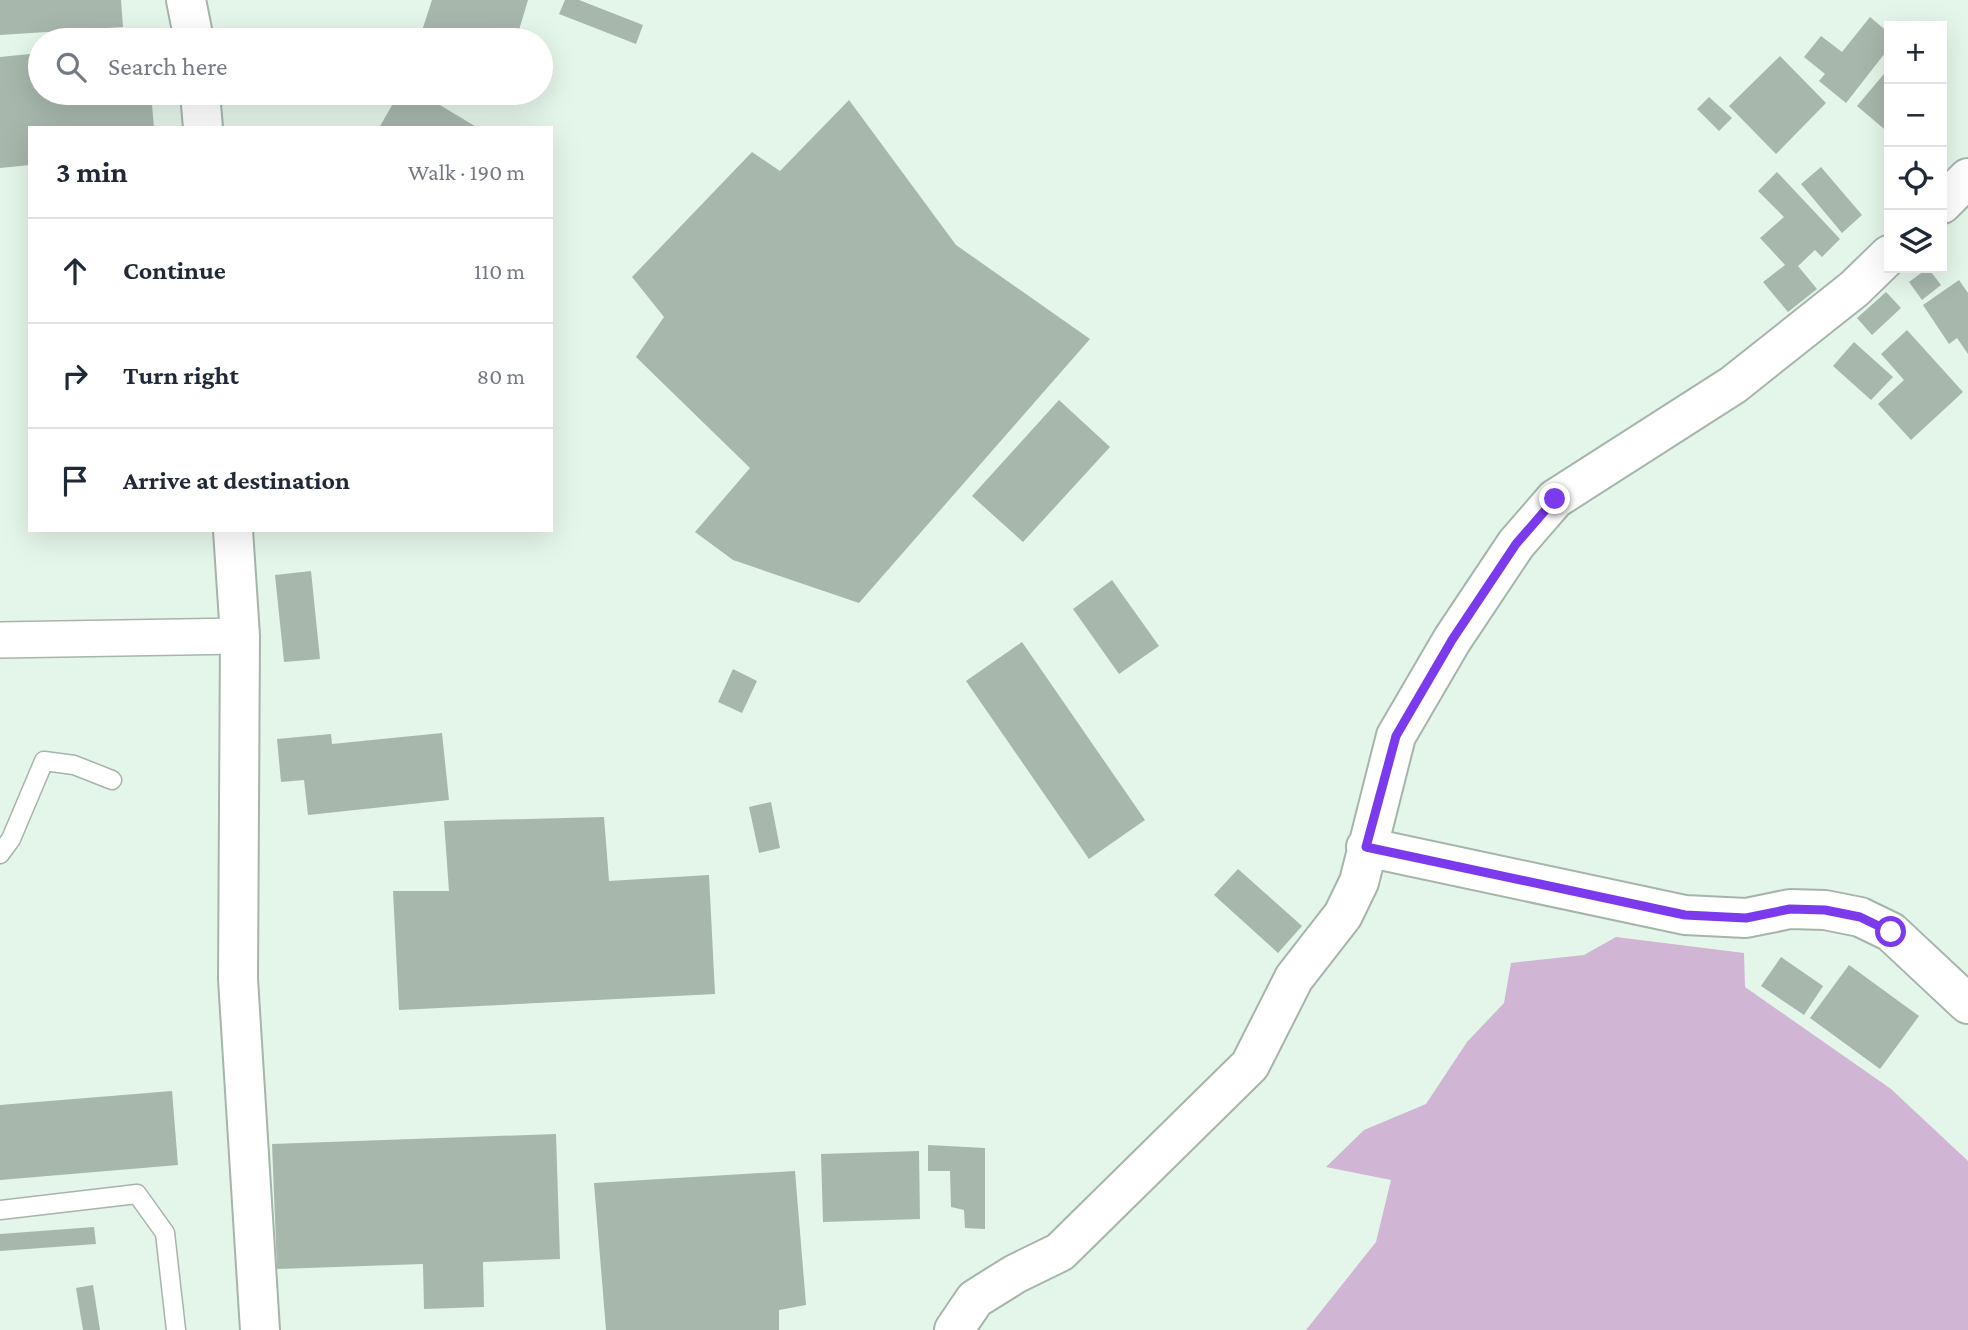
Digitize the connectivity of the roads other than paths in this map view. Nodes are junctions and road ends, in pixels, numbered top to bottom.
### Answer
1 (186, 0) edge
2 (192, 28) edge
3 (201, 105) edge
4 (203, 126) edge
5 (1968, 178) edge
6 (1947, 199) edge
7 (1884, 260) edge
8 (233, 532) edge
9 (240, 636) junction
10 (0, 640) edge
11 (112, 780) dead end
12 (1366, 847) junction
13 (0, 854) edge
14 (1968, 1004) edge
15 (0, 1210) edge
16 (176, 1330) edge
17 (260, 1330) edge
18 (954, 1330) edge

1 - 2 street
3 - 4 street
5 - 6 street
7 - 12 street
8 - 9 street
9 - 10 street
9 - 17 street
11 - 13 lane
12 - 14 street
12 - 18 street
15 - 16 lane

